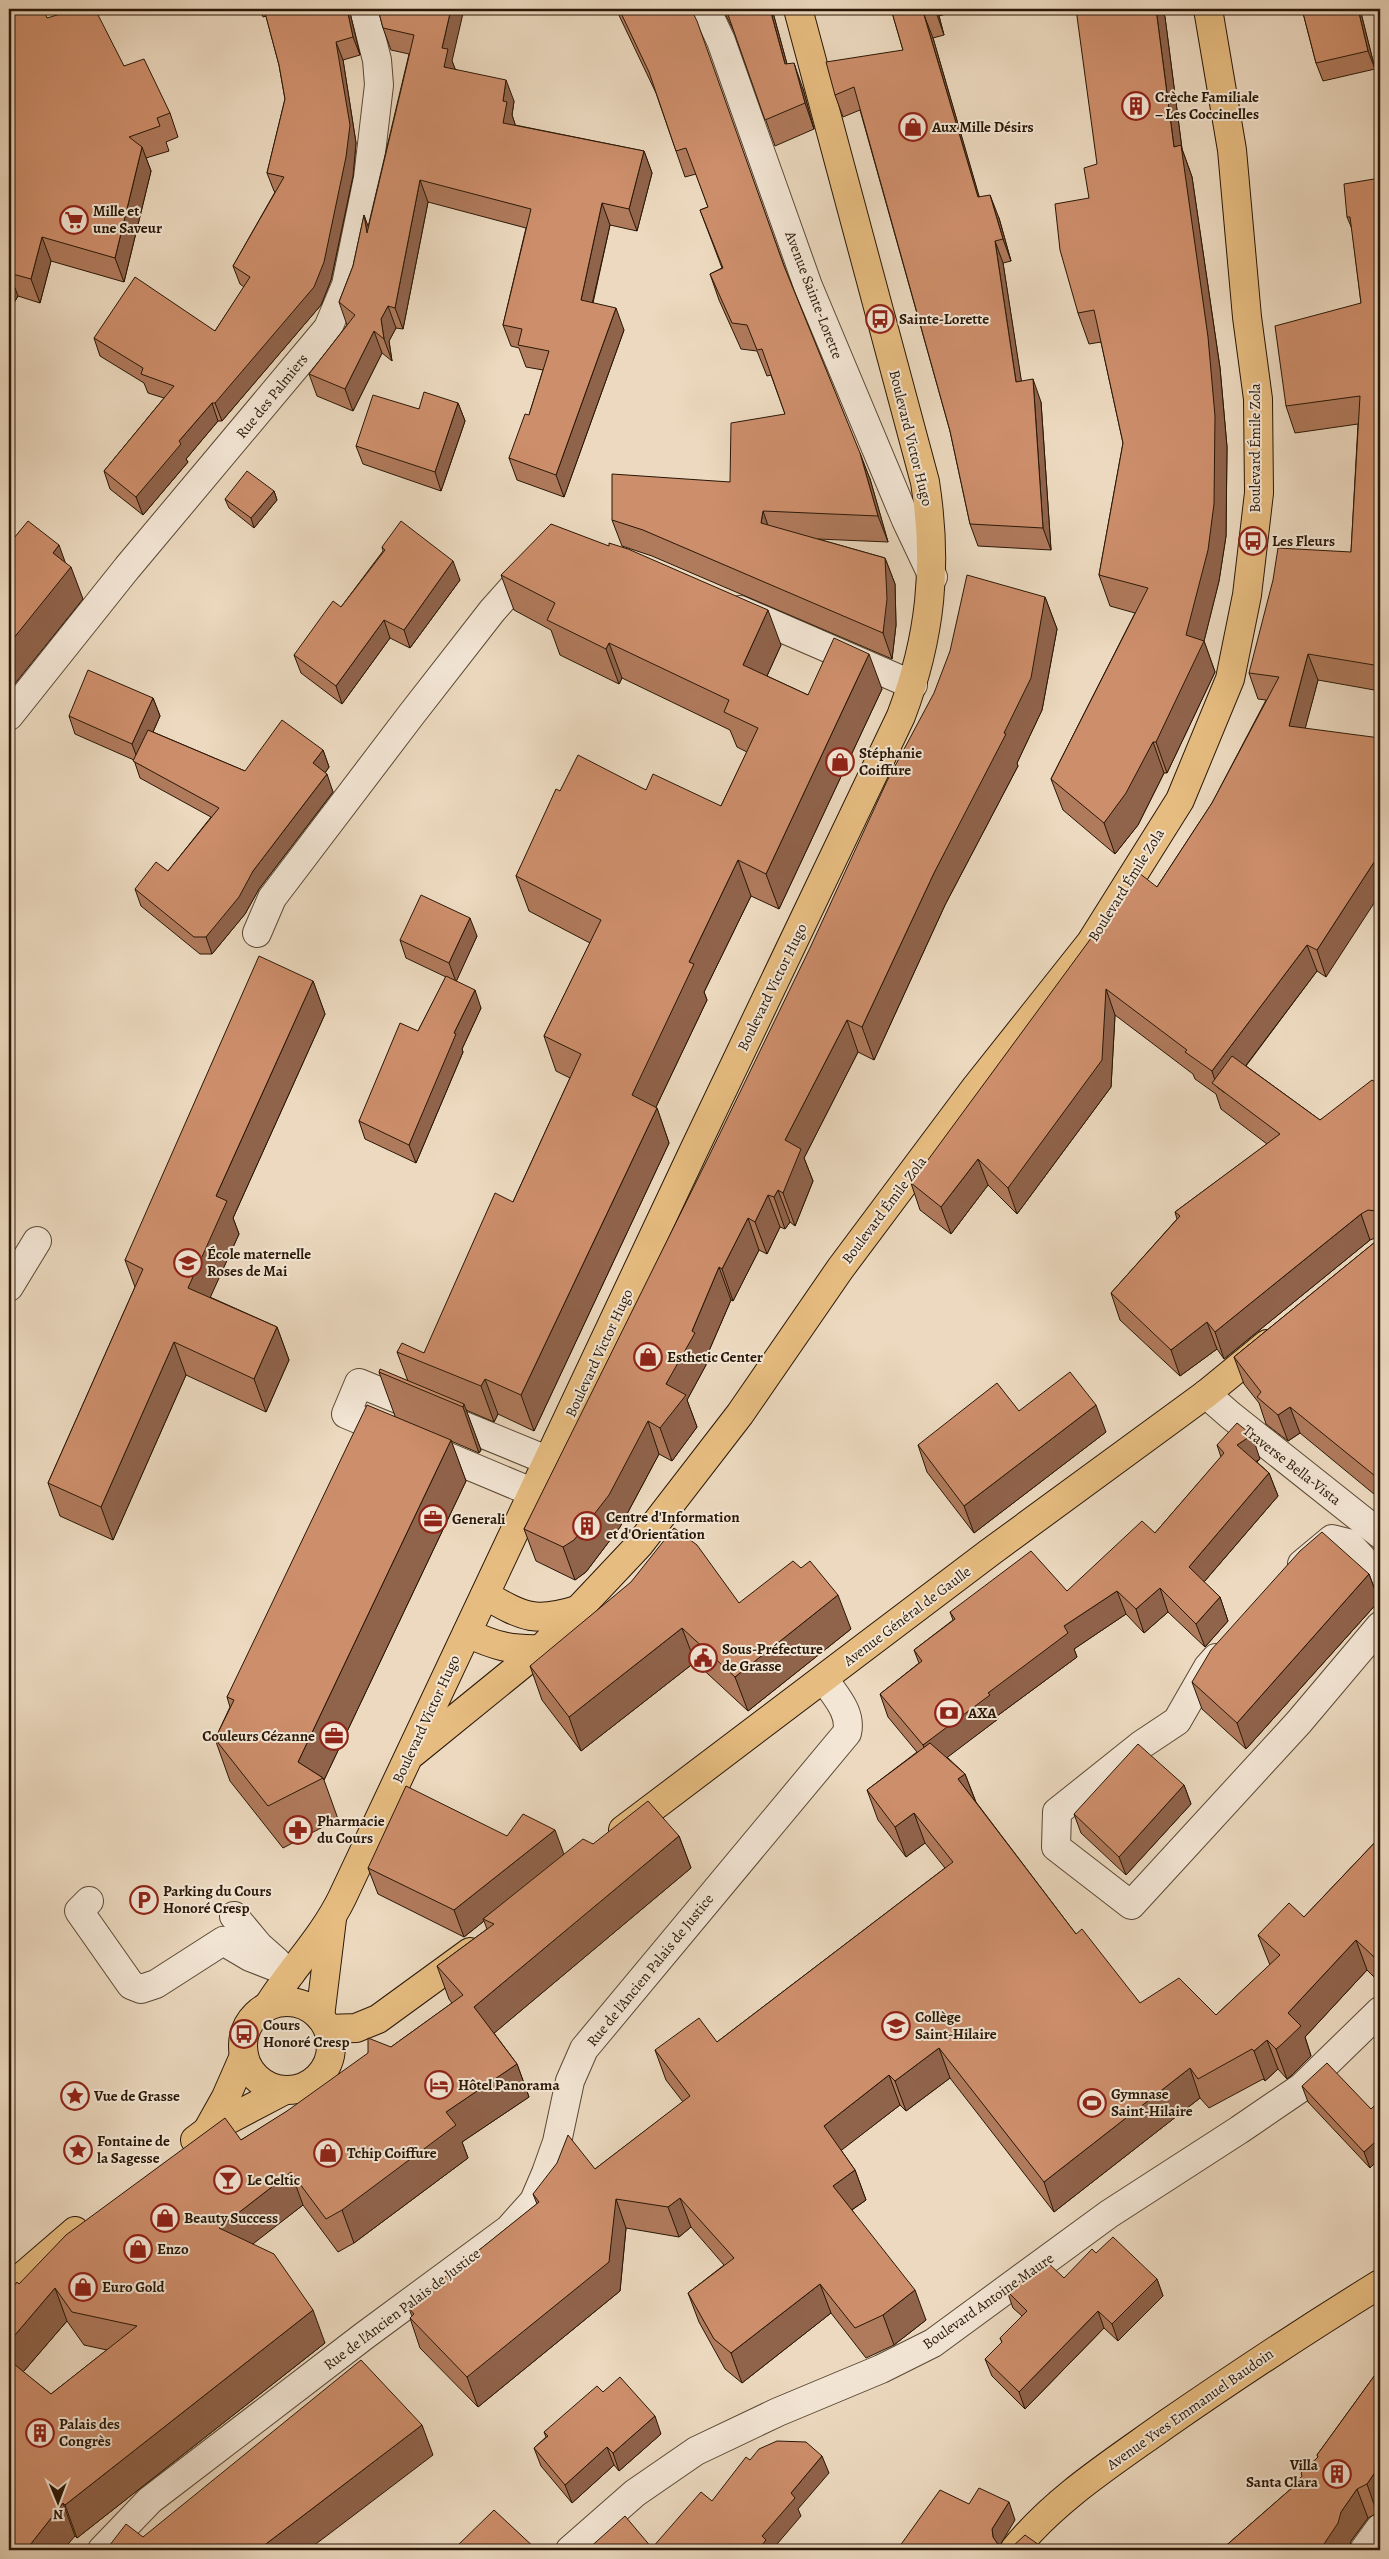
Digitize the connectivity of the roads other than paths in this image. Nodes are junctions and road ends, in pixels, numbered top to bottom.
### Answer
1 (364, 9) edge
2 (706, 9) edge
3 (798, 9) edge
4 (1208, 9) edge
5 (549, 547) edge
6 (933, 577) junction
7 (717, 601) edge
8 (913, 685) junction
9 (9, 716) edge
10 (256, 933) dead end
11 (36, 1242) dead end
12 (9, 1287) edge
13 (1284, 1330) edge
14 (1206, 1394) junction
15 (549, 1461) junction
16 (534, 1493) junction
17 (1380, 1534) edge
18 (1377, 1574) dead end
19 (1286, 1580) edge
20 (485, 1595) junction
21 (580, 1609) junction
22 (1380, 1626) edge
23 (467, 1633) junction
24 (1234, 1638) edge
25 (541, 1649) junction
26 (824, 1679) junction
27 (407, 1759) junction
28 (606, 1844) edge
29 (89, 1901) dead end
30 (234, 1916) dead end
31 (332, 1917) junction
32 (492, 1934) edge
33 (291, 1973) junction
34 (268, 2006) junction
35 (1380, 2011) edge
36 (324, 2023) junction
37 (244, 2056) junction
38 (283, 2091) junction
39 (207, 2131) junction
40 (177, 2153) edge
41 (94, 2216) edge
42 (1380, 2284) edge
43 (9, 2288) edge
44 (1380, 2528) edge
45 (102, 2550) edge
46 (570, 2550) edge
47 (1014, 2550) edge
48 (1364, 2550) edge

1 - 9 street, Rue des Palmiers
2 - 6 street, Avenue Sainte-Lorette
3 - 6 main road, Boulevard Victor Hugo
4 - 21 main road, Boulevard Émile Zola
5 - 10 street
6 - 8 main road, Boulevard Victor Hugo
7 - 8 street
8 - 15 main road, Boulevard Victor Hugo
11 - 12 street
13 - 14 main road, Avenue Général de Gaulle
14 - 17 street, Traverse Bella-Vista
14 - 26 main road, Avenue Général de Gaulle
15 - 16 main road, Boulevard Victor Hugo
15 - 16 street
16 - 20 main road, Boulevard Victor Hugo
18 - 19 street
20 - 21 main road
20 - 23 main road, Boulevard Victor Hugo
21 - 25 main road, Boulevard Émile Zola
22 - 24 street
23 - 25 main road
23 - 27 main road, Boulevard Victor Hugo
25 - 27 main road, Boulevard Émile Zola
26 - 28 main road, Avenue Général de Gaulle
26 - 45 street, Rue de l'Ancien Palais de Justice
27 - 31 main road, Boulevard Victor Hugo
29 - 33 street
30 - 33 street
31 - 33 main road, Boulevard Victor Hugo
31 - 36 main road, Boulevard Victor Hugo
32 - 36 main road
33 - 34 main road, Boulevard Victor Hugo
34 - 36 main road
34 - 37 main road
35 - 46 street, Boulevard Antoine Maure
36 - 38 main road
37 - 38 main road
37 - 39 main road
38 - 39 main road
39 - 40 main road
41 - 43 main road
42 - 47 main road, Avenue Yves Emmanuel Baudoin
44 - 48 street

